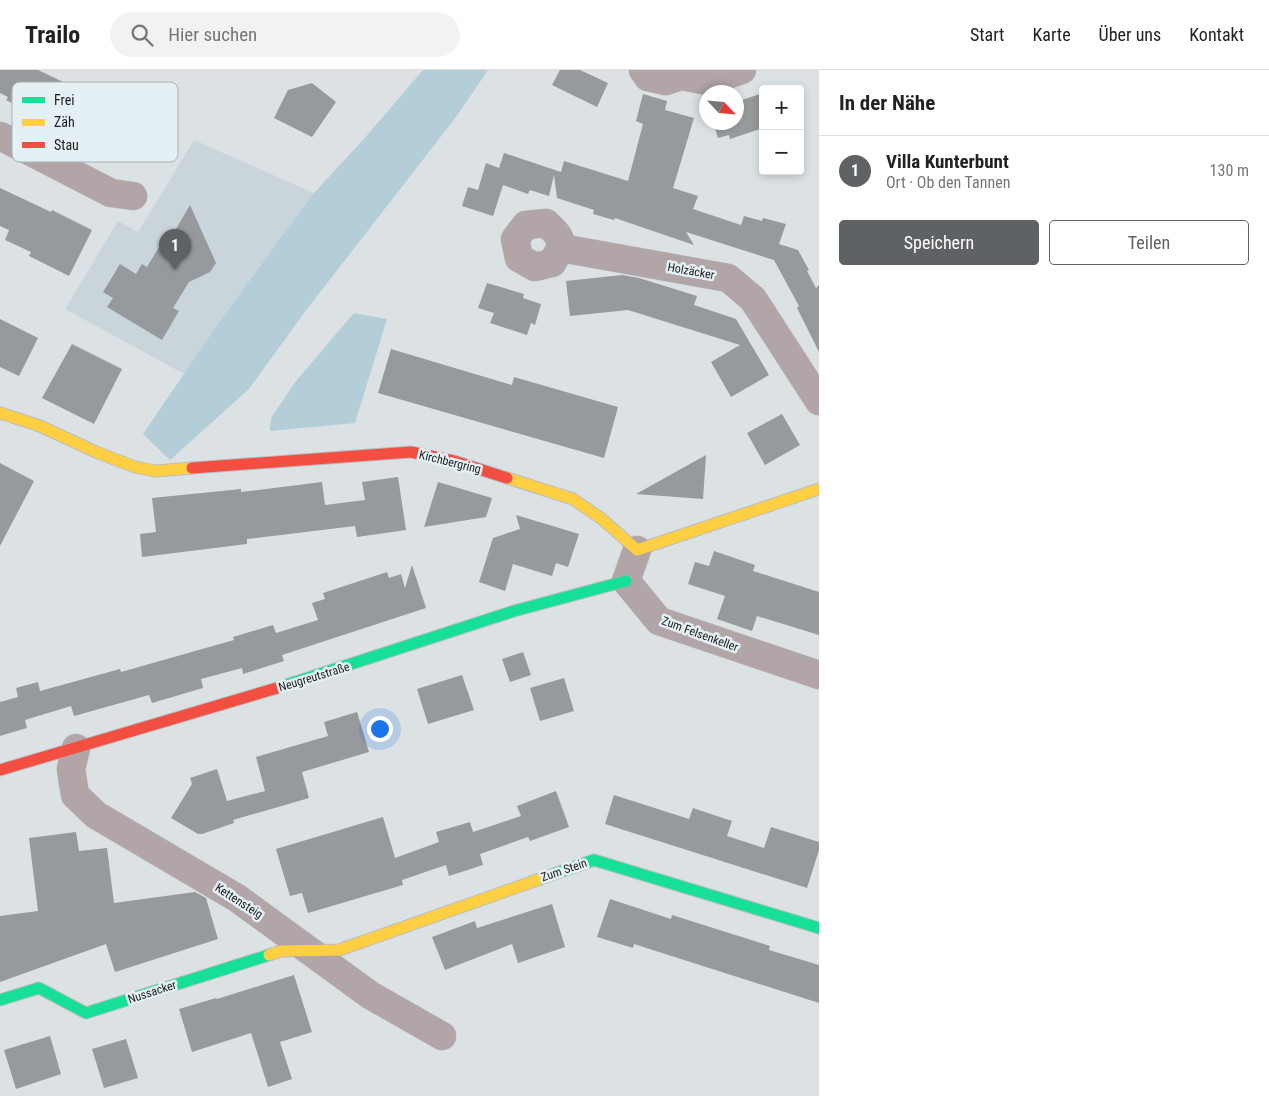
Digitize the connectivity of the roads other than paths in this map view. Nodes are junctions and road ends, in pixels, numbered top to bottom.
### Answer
1 (643, 70) edge
2 (742, 70) edge
3 (681, 73) edge
4 (0, 136) edge
5 (12, 142) edge
6 (51, 162) edge
7 (133, 196) dead end
8 (561, 248) dead end
9 (819, 401) edge
10 (0, 413) edge
11 (819, 490) edge
12 (637, 550) junction
13 (626, 581) junction
14 (819, 675) edge
15 (76, 748) junction
16 (0, 770) edge
17 (819, 928) edge
18 (310, 950) junction
19 (0, 1000) edge
20 (442, 1036) dead end

1 - 3 street
2 - 3 street
4 - 5 street
6 - 7 street
8 - 9 street, Holzäcker
10 - 12 street, Kirchbergring
11 - 12 street
12 - 13 street
13 - 14 street, Zum Felsenkeller
13 - 15 street, Neugreutstraße
15 - 16 street, Neugreutstraße
15 - 18 street, Kettensteig
17 - 18 street, Zum Stein
18 - 19 street, Nussacker
18 - 20 street, Kettensteig

